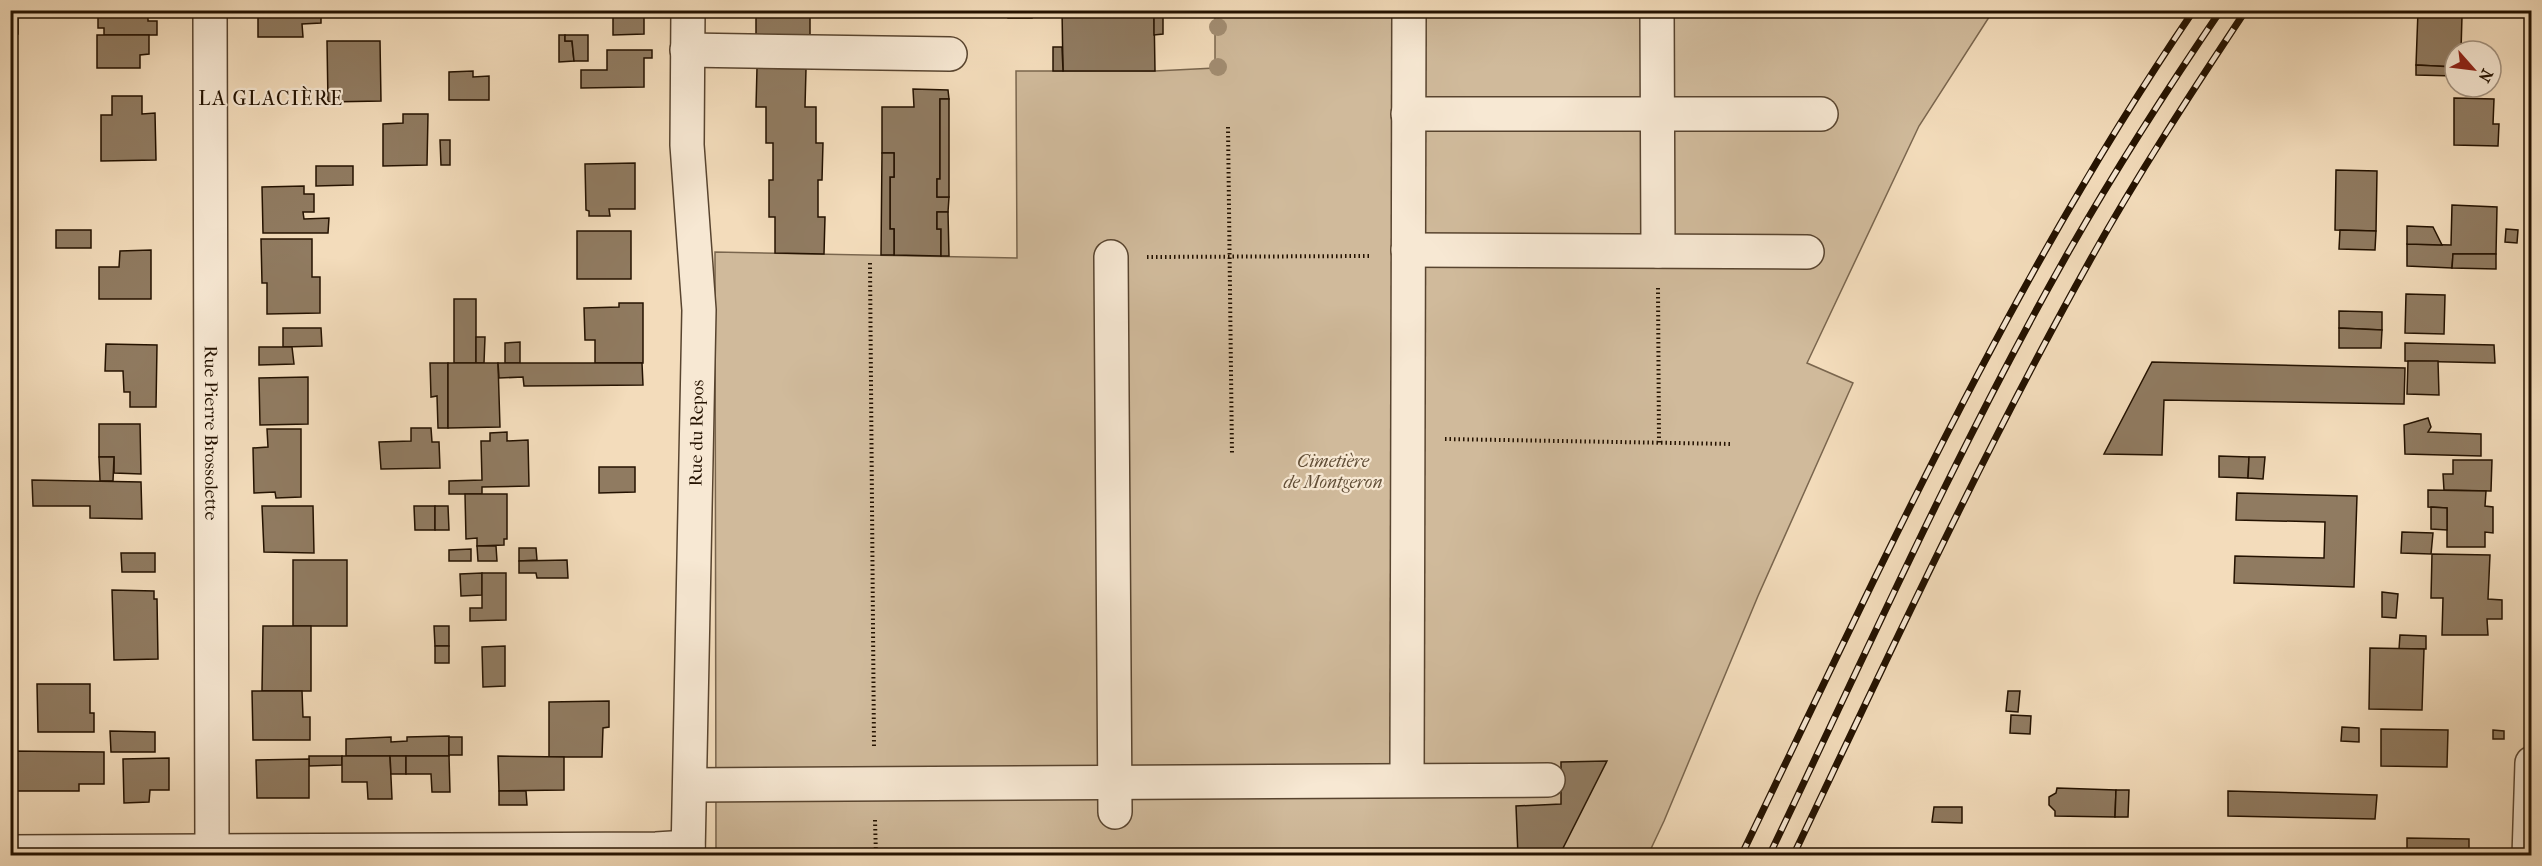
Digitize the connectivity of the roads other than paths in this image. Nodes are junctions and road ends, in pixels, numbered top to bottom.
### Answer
1 (210, 10) edge
2 (688, 10) edge
3 (1408, 10) edge
4 (1658, 10) edge
5 (687, 50) junction
6 (950, 54) dead end
7 (1408, 114) junction
8 (1658, 114) junction
9 (1821, 114) dead end
10 (1408, 250) junction
11 (1658, 251) junction
12 (1807, 252) dead end
13 (1111, 257) road end
14 (2532, 763) edge
15 (1407, 780) junction
16 (1548, 780) dead end
17 (690, 785) junction
18 (1115, 797) junction
19 (688, 851) edge
20 (10, 852) edge
21 (212, 854) edge
22 (2529, 855) edge

1 - 21 street, Rue Pierre Brossolette
2 - 5 street, Rue du Repos
3 - 7 street
4 - 8 street
5 - 6 street
5 - 17 street, Rue du Repos
7 - 8 street
7 - 10 street
8 - 9 street
8 - 11 street
10 - 11 street
10 - 15 street
11 - 12 street
13 - 18 street
14 - 22 street
15 - 16 street
15 - 18 street
17 - 18 street
17 - 19 street, Rue du Repos
19 - 21 street
20 - 21 street

